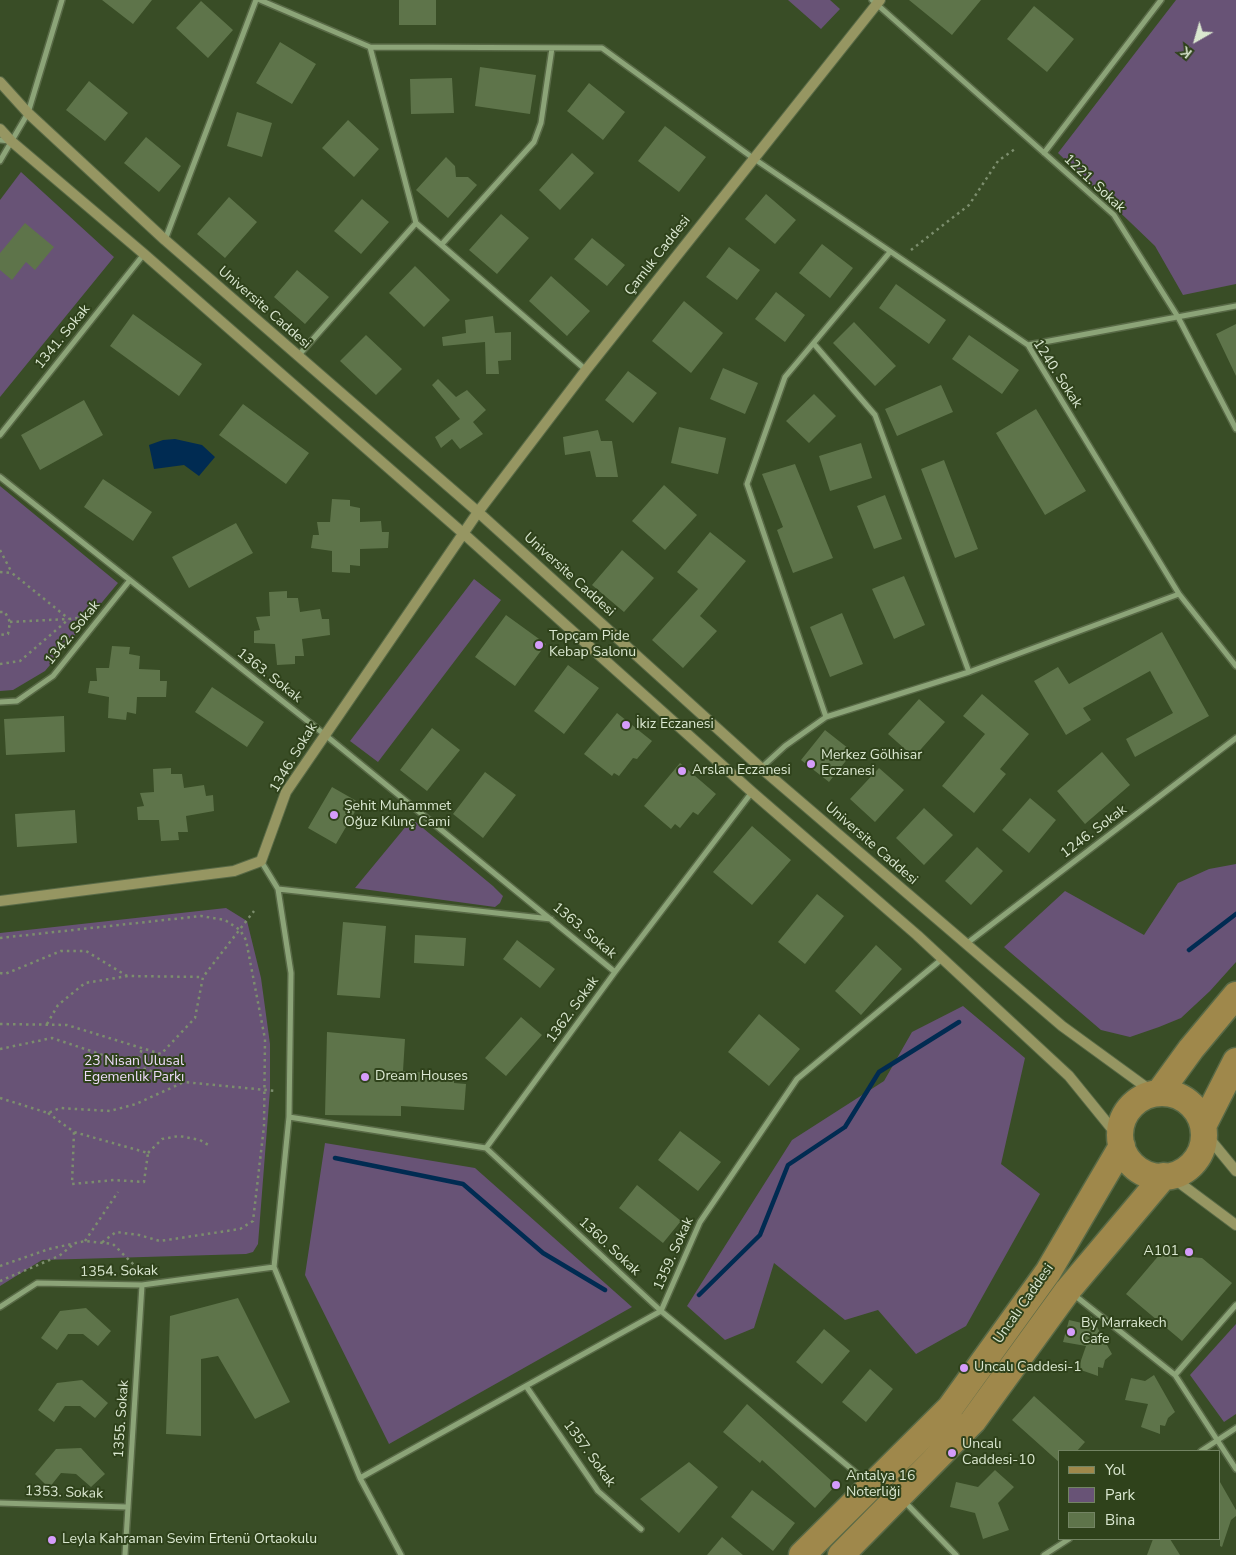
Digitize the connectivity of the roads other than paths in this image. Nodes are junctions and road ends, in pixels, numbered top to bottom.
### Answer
1 (62, 0) edge
2 (256, 0) edge
3 (260, 0) edge
4 (1161, 0) edge
5 (876, 1) edge
6 (370, 47) junction
7 (552, 48) junction
8 (0, 82) edge
9 (28, 113) junction
10 (0, 129) edge
11 (5, 140) edge
12 (1044, 153) junction
13 (754, 158) junction
14 (0, 161) edge
15 (416, 223) junction
16 (165, 240) junction
17 (442, 244) junction
18 (890, 252) junction
19 (144, 254) junction
20 (1236, 306) edge
21 (1178, 317) junction
22 (814, 344) junction
23 (1028, 345) junction
24 (298, 356) junction
25 (586, 370) junction
26 (1236, 429) edge
27 (0, 435) edge
28 (0, 476) edge
29 (478, 512) junction
30 (464, 534) junction
31 (130, 580) junction
32 (1179, 594) junction
33 (1236, 666) edge
34 (969, 672) junction
35 (0, 702) edge
36 (826, 717) junction
37 (324, 734) junction
38 (1236, 738) edge
39 (761, 768) junction
40 (752, 792) junction
41 (261, 861) junction
42 (278, 889) junction
43 (0, 902) edge
44 (552, 919) junction
45 (966, 944) junction
46 (942, 959) junction
47 (615, 972) junction
48 (1236, 995) edge
49 (1236, 1061) edge
50 (1157, 1093) junction
51 (289, 1117) junction
52 (1203, 1129) junction
53 (1122, 1143) junction
54 (486, 1148) junction
55 (1236, 1171) edge
56 (1166, 1176) junction
57 (1236, 1225) edge
58 (274, 1268) junction
59 (142, 1285) junction
60 (1068, 1290) junction
61 (1236, 1305) edge
62 (0, 1307) edge
63 (661, 1311) junction
64 (1175, 1376) junction
65 (526, 1386) junction
66 (1236, 1428) edge
67 (1216, 1441) junction
68 (1202, 1450) edge
69 (1236, 1469) edge
70 (360, 1478) junction
71 (872, 1486) junction
72 (900, 1497) junction
73 (0, 1503) edge
74 (127, 1507) junction
75 (641, 1529) dead end
76 (1067, 1540) edge
77 (126, 1555) edge
78 (401, 1555) edge
79 (802, 1555) edge
80 (841, 1555) edge
81 (956, 1555) edge
82 (1044, 1555) edge

1 - 9 street
2 - 16 street
3 - 6 street
4 - 12 street
5 - 12 street, 1221. Sokak
5 - 13 street, Çamlık Caddesi
6 - 7 street, 1240. Sokak
6 - 15 street
7 - 13 street, 1240. Sokak
7 - 17 street
8 - 9 street, Universite Caddesi
9 - 11 street
9 - 16 street, Universite Caddesi
10 - 11 street
11 - 14 street
11 - 19 street
12 - 21 street, 1221. Sokak
13 - 18 street, 1240. Sokak
13 - 25 street, Çamlık Caddesi
15 - 17 street
15 - 24 street
16 - 24 street, Universite Caddesi
17 - 25 street
18 - 22 street
18 - 23 street, 1240. Sokak
19 - 27 street, 1341. Sokak
19 - 30 street
20 - 21 street
21 - 23 street
21 - 26 street, 1221. Sokak
22 - 34 street
22 - 36 street
23 - 32 street, 1240. Sokak
24 - 29 street, Universite Caddesi
25 - 29 street, Çamlık Caddesi
28 - 31 street, 1363. Sokak
29 - 30 street, Çamlık Caddesi
29 - 39 street, Universite Caddesi
30 - 37 street, 1346. Sokak
30 - 40 street
31 - 35 street, 1342. Sokak
31 - 37 street, 1363. Sokak
32 - 33 street, 1240. Sokak
32 - 34 street
34 - 36 street
36 - 39 street
37 - 41 street, 1346. Sokak
37 - 44 street, 1363. Sokak
38 - 45 street, 1246. Sokak
39 - 45 street, Universite Caddesi
40 - 46 street
40 - 47 street, 1362. Sokak
41 - 42 street
41 - 43 street
42 - 44 street
42 - 51 street
44 - 47 street, 1363. Sokak
45 - 50 street, Universite Caddesi
46 - 53 street
46 - 63 street, 1359. Sokak
47 - 54 street, 1362. Sokak
48 - 50 main road
49 - 52 main road
50 - 52 main road
50 - 53 main road
51 - 54 street
51 - 58 street
52 - 55 street
52 - 56 main road
53 - 56 main road
53 - 71 main road, Uncalı Caddesi
54 - 63 street, 1360. Sokak
56 - 57 street
56 - 60 main road, Uncalı Caddesi
58 - 59 street, 1354. Sokak
58 - 70 street
59 - 62 street, 1354. Sokak
59 - 74 street, 1355. Sokak
60 - 64 street
60 - 72 main road, Uncalı Caddesi
61 - 64 street
63 - 65 street, 1359. Sokak
63 - 71 street, 1360. Sokak
64 - 67 street
65 - 70 street, 1359. Sokak
65 - 75 street, 1357. Sokak
66 - 67 street
67 - 68 street
67 - 69 street
70 - 78 street
71 - 79 main road, Uncalı Caddesi
72 - 80 main road, Uncalı Caddesi
72 - 81 street
73 - 74 street, 1353. Sokak
74 - 77 street, 1355. Sokak
76 - 82 street

